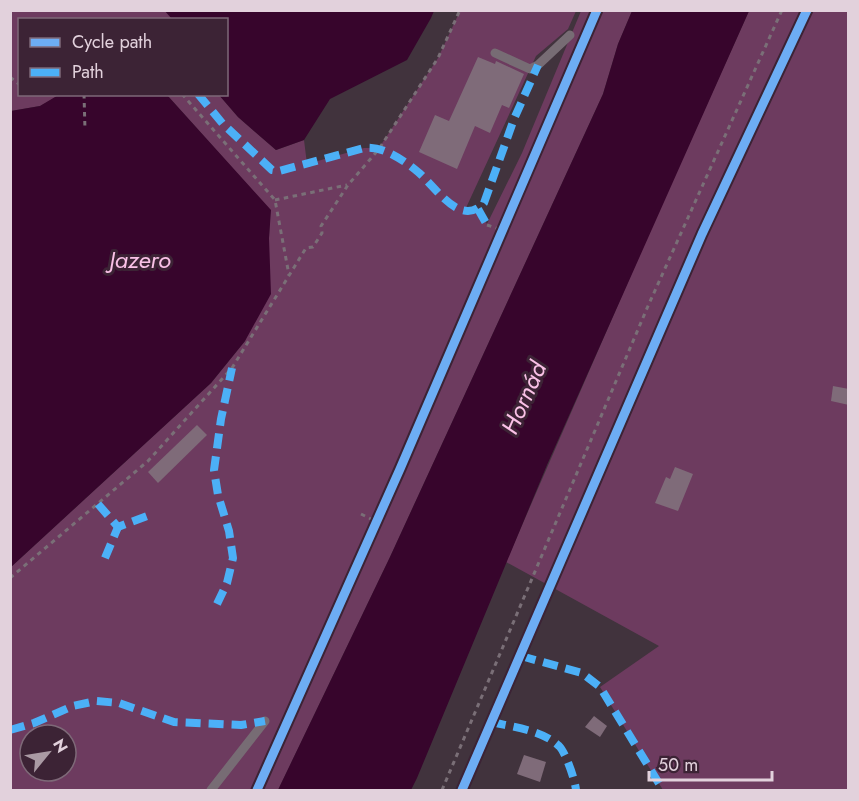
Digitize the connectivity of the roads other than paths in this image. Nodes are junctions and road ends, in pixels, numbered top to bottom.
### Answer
1 (807, 10) edge
2 (570, 35) dead end
3 (495, 53) dead end
4 (265, 721) dead end
5 (211, 790) edge
6 (462, 790) edge

1 - 6 lane
2 - 3 lane
4 - 5 lane

